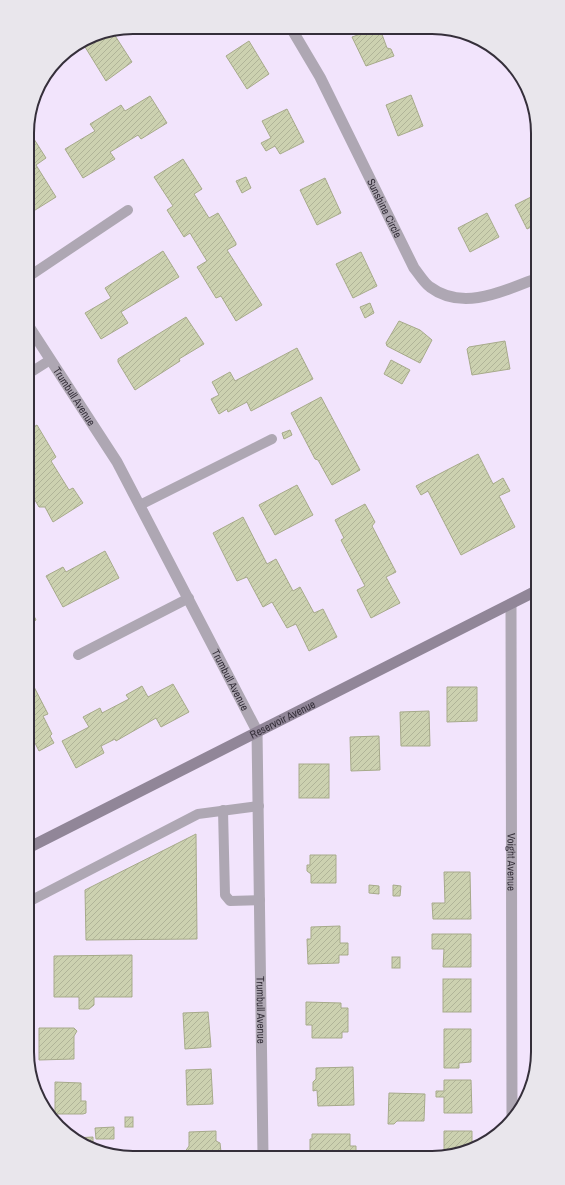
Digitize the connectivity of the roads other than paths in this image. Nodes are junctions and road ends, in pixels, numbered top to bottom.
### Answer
1 (295, 34) edge
2 (128, 210) dead end
3 (34, 273) edge
4 (531, 281) edge
5 (34, 335) edge
6 (50, 360) junction
7 (34, 370) edge
8 (272, 440) dead end
9 (140, 505) junction
10 (531, 594) edge
11 (189, 598) junction
12 (511, 604) junction
13 (78, 655) dead end
14 (257, 731) junction
15 (259, 806) junction
16 (223, 810) junction
17 (34, 845) edge
18 (34, 899) edge
19 (260, 900) junction
20 (512, 1109) edge
21 (263, 1151) edge

1 - 4 street, Sunshine Circle
2 - 3 lane
5 - 6 street, Trumbull Avenue
6 - 7 lane
6 - 9 street, Trumbull Avenue
8 - 9 lane
9 - 11 street, Trumbull Avenue
10 - 12 main road, Reservoir Avenue
11 - 13 lane
11 - 14 street, Trumbull Avenue
12 - 14 main road, Reservoir Avenue
12 - 20 street, Voight Avenue
14 - 15 street, Trumbull Avenue
14 - 17 main road, Reservoir Avenue
15 - 16 lane
15 - 19 street, Trumbull Avenue
16 - 18 lane
16 - 19 lane
19 - 21 street, Trumbull Avenue

